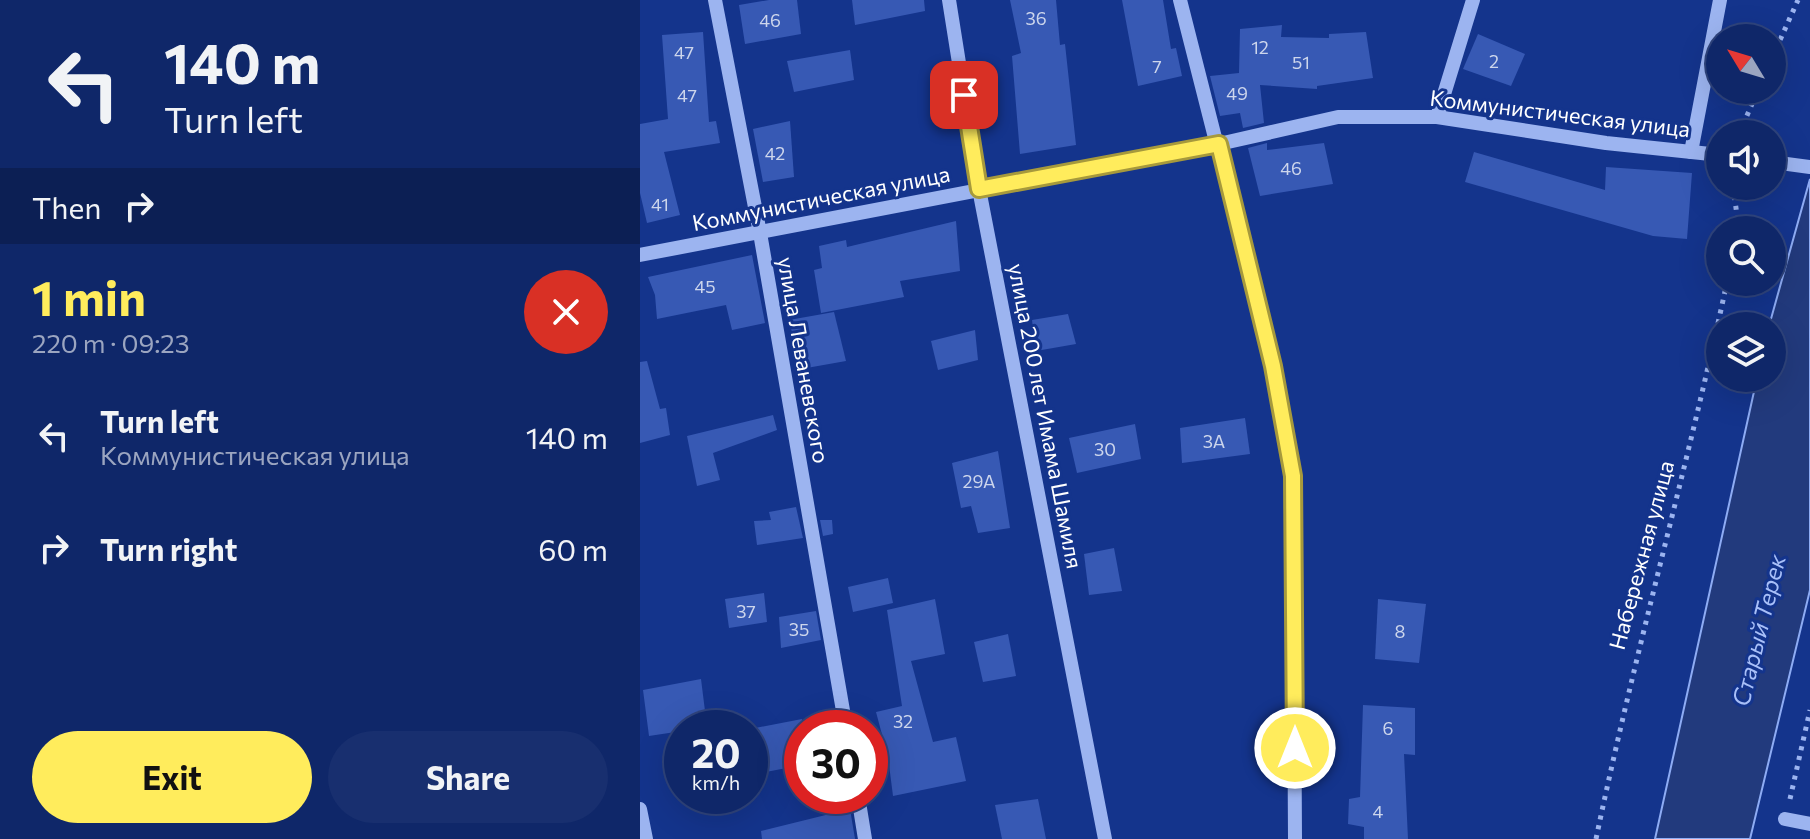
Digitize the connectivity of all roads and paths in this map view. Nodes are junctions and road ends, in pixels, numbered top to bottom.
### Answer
1 (715, 0) edge
2 (949, 0) edge
3 (1180, 0) edge
4 (1473, 0) edge
5 (1720, 0) edge
6 (1798, 0) edge
7 (1786, 27) edge
8 (1437, 117) junction
9 (1219, 144) junction
10 (1691, 152) junction
11 (1706, 154) edge
12 (1786, 164) edge
13 (1810, 167) edge
14 (979, 189) junction
15 (760, 233) junction
16 (640, 255) edge
17 (1724, 296) edge
18 (843, 710) edge
19 (1810, 710) edge
20 (640, 809) edge
21 (861, 814) edge
22 (1785, 819) joint
23 (1810, 824) edge
24 (646, 839) edge
25 (865, 839) edge
26 (1105, 839) edge
27 (1295, 839) edge
28 (1596, 839) edge

1 - 15 street, улица Леваневского
2 - 14 street, улица 200 лет Имама Шамиля
3 - 9 street
4 - 8 street
5 - 10 street
6 - 7 path
8 - 9 street, Коммунистическая улица
8 - 10 street, Коммунистическая улица
9 - 14 street, Коммунистическая улица
9 - 27 street
10 - 11 street, Коммунистическая улица
12 - 13 street
14 - 15 street, Коммунистическая улица
14 - 26 street, улица 200 лет Имама Шамиля
15 - 16 street, Коммунистическая улица
15 - 18 street, улица Леваневского
17 - 28 path, Набережная улица
19 - 22 path
20 - 24 street
21 - 25 street
22 - 23 street

